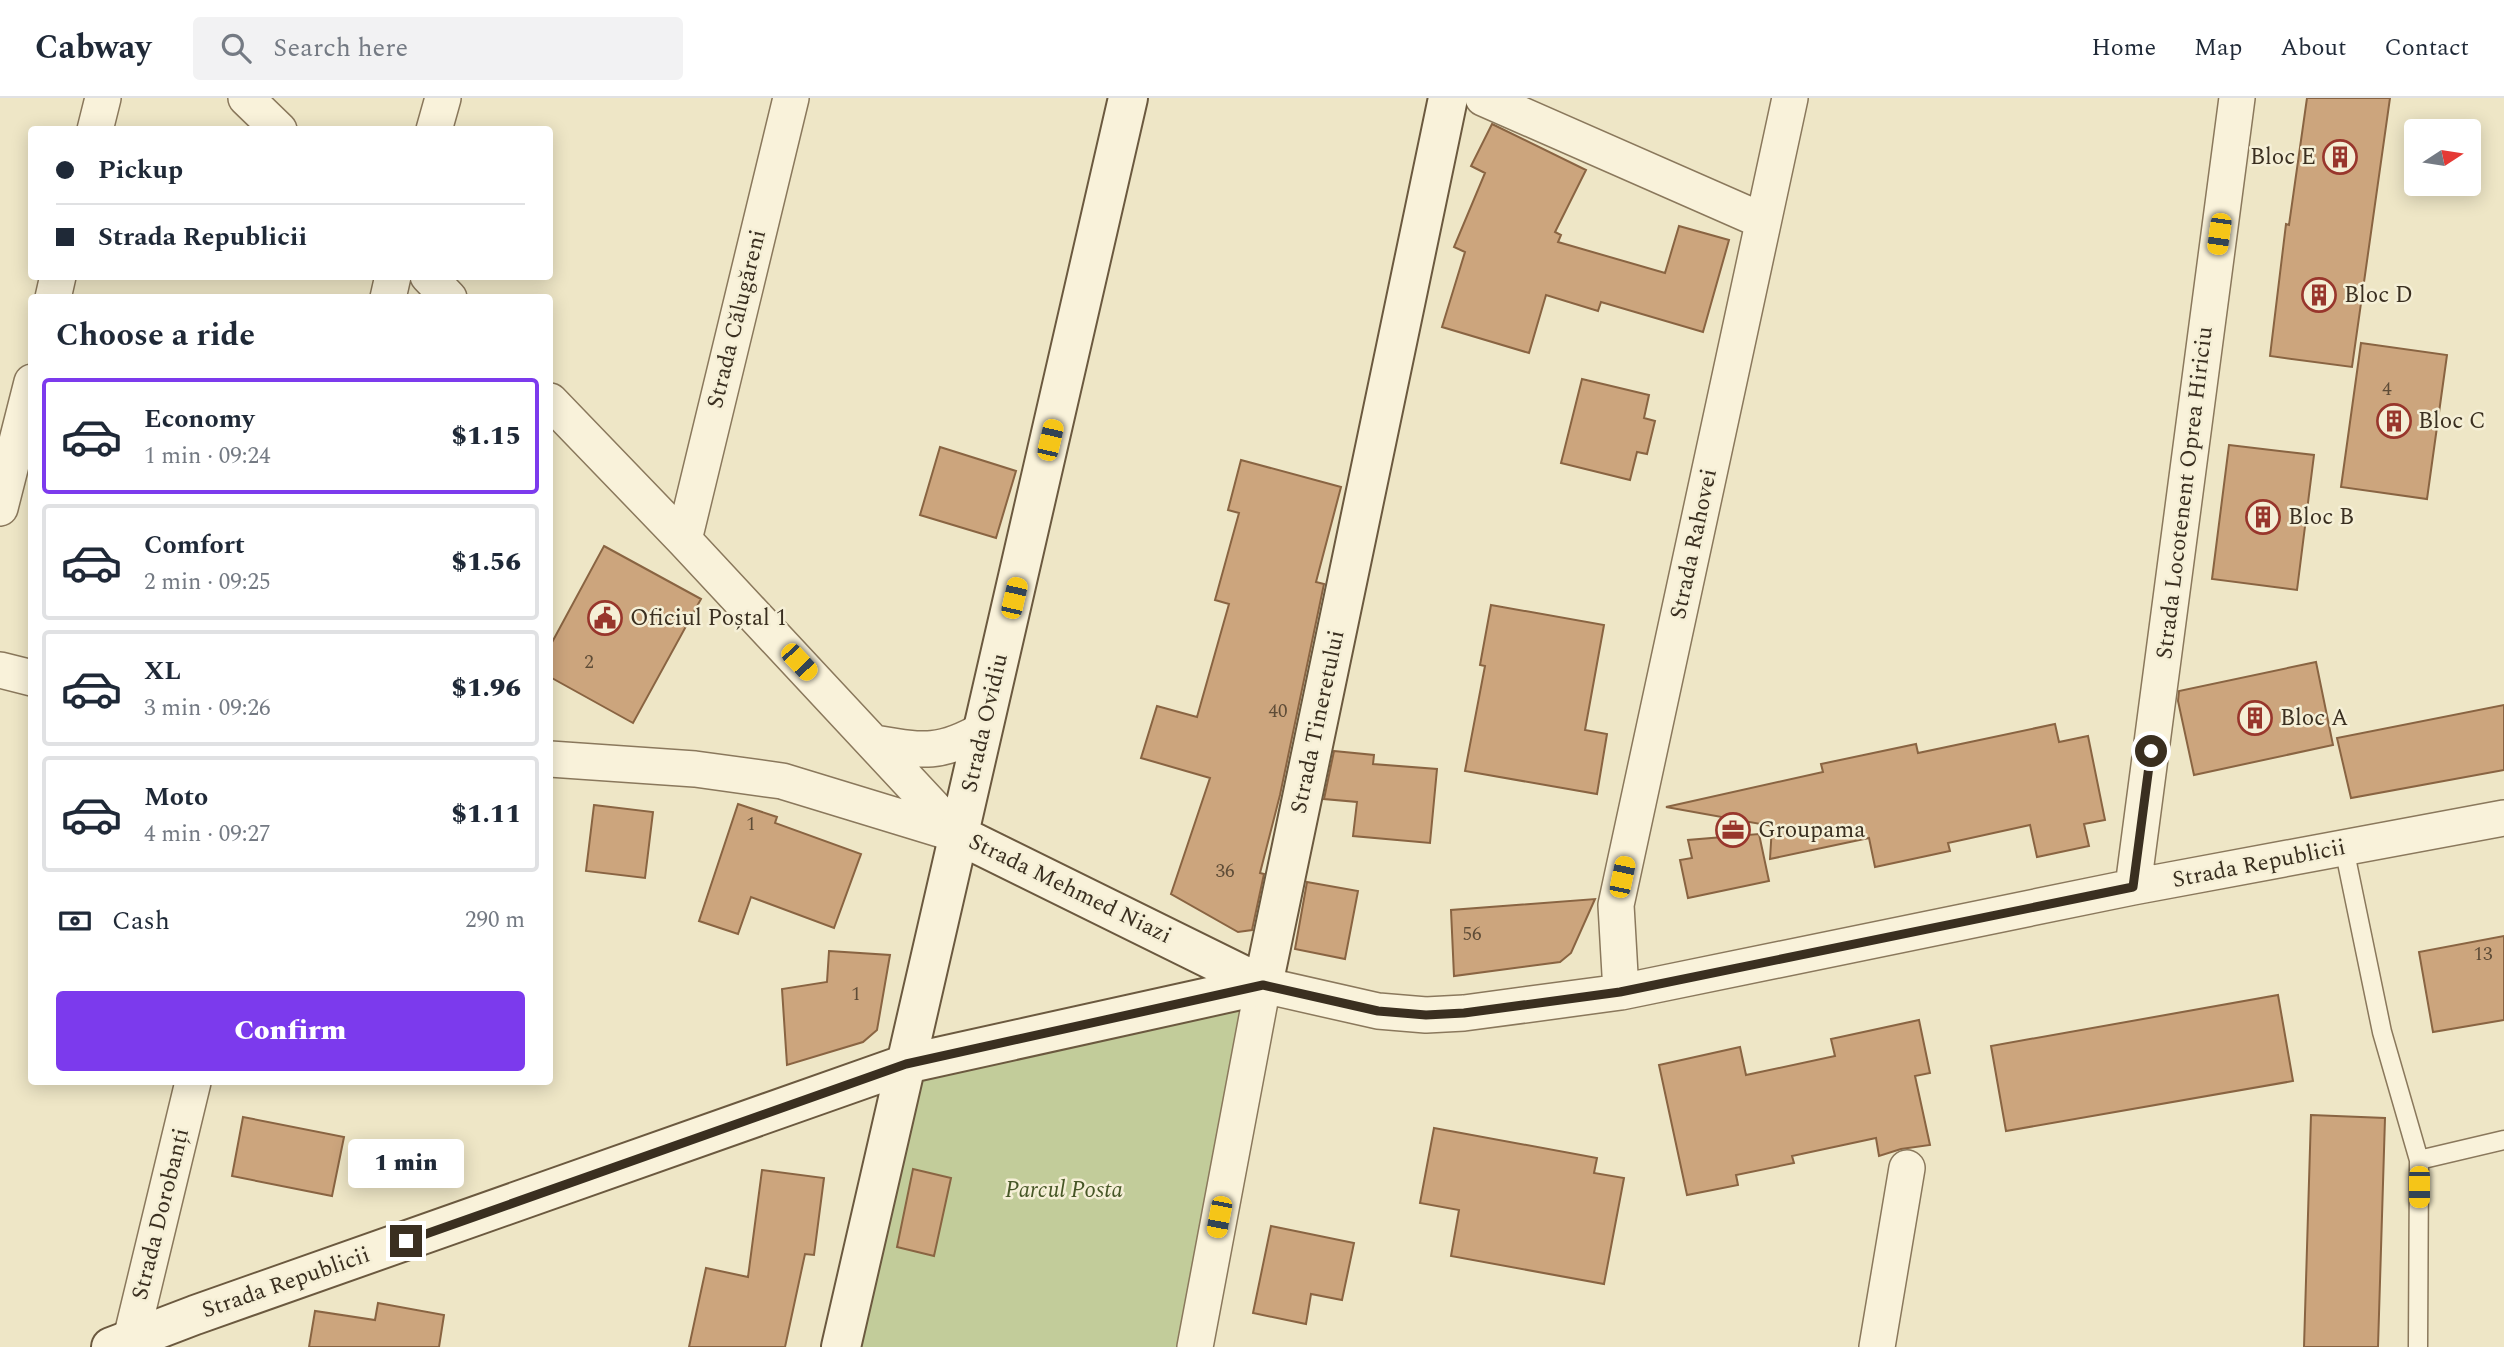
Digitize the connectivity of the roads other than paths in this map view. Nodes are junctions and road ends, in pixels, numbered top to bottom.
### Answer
1 (103, 98) edge
2 (246, 98) edge
3 (443, 98) edge
4 (791, 98) edge
5 (1128, 98) edge
6 (1448, 98) edge
7 (1483, 98) edge
8 (1790, 98) edge
9 (2237, 98) edge
10 (96, 126) edge
11 (275, 126) edge
12 (435, 126) edge
13 (1763, 221) junction
14 (432, 280) edge
15 (445, 294) edge
16 (28, 398) edge
17 (553, 404) edge
18 (0, 508) edge
19 (684, 540) junction
20 (0, 670) edge
21 (28, 677) edge
22 (983, 730) junction
23 (875, 743) junction
24 (553, 759) edge
25 (2504, 818) edge
26 (959, 835) junction
27 (2344, 848) junction
28 (2133, 887) junction
29 (1263, 985) junction
30 (1620, 992) junction
31 (906, 1064) junction
32 (192, 1085) edge
33 (2504, 1140) edge
34 (2419, 1160) junction
35 (1907, 1168) dead end
36 (124, 1345) edge
37 (841, 1347) edge
38 (1195, 1347) edge
39 (1877, 1347) edge
40 (2418, 1347) edge

1 - 10 street
2 - 11 street
3 - 12 street
4 - 19 street, Strada Călugăreni
5 - 22 main road, Strada Ovidiu
6 - 29 main road, Strada Tineretului
7 - 13 street
8 - 13 street, Strada Rahovei
9 - 28 street, Strada Locotenent Oprea Hiriciu
13 - 30 street, Strada Rahovei
14 - 15 street
16 - 18 street
17 - 19 street, Strada Mehmed Niazi
19 - 23 street, Strada Mehmed Niazi
20 - 21 street
22 - 23 street
22 - 26 main road, Strada Ovidiu
23 - 26 street, Strada Mehmed Niazi
24 - 26 street
25 - 27 street, Strada Republicii
26 - 29 main road, Strada Mehmed Niazi
26 - 31 main road, Strada Ovidiu
27 - 28 street, Strada Republicii
27 - 34 lane
28 - 30 street, Strada Republicii
29 - 30 street, Strada Republicii
29 - 31 main road, Strada Republicii
29 - 38 street, Strada Tineretului
31 - 36 main road, Strada Republicii
31 - 37 main road, Strada Ovidiu
32 - 36 street, Strada Dorobanți
33 - 34 lane
34 - 40 lane
35 - 39 street

